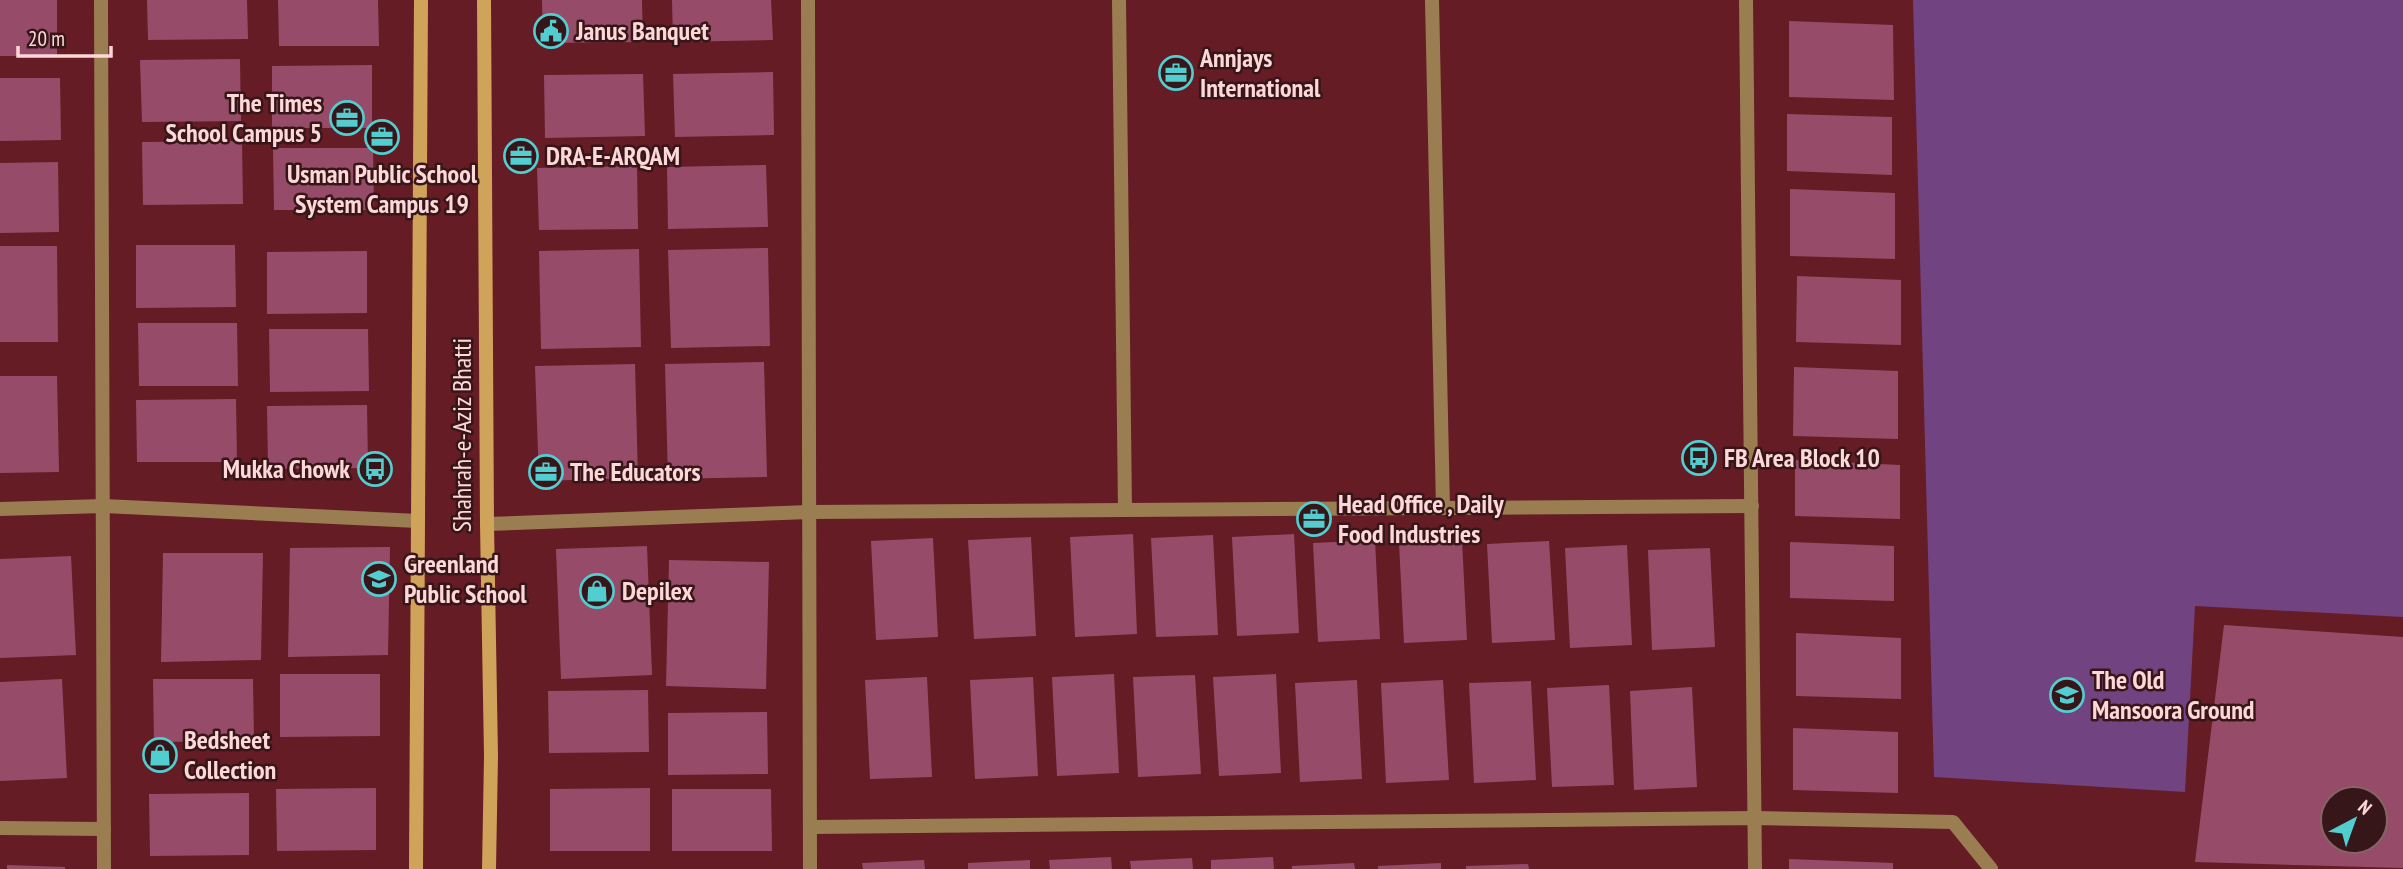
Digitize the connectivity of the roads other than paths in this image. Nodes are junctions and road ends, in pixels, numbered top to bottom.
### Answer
1 (101, 0) edge
2 (421, 0) edge
3 (484, 0) edge
4 (808, 0) edge
5 (1119, 0) edge
6 (1432, 0) edge
7 (1746, 0) edge
8 (104, 506) junction
9 (1752, 506) junction
10 (1443, 508) junction
11 (0, 509) edge
12 (1125, 510) junction
13 (809, 512) junction
14 (418, 521) junction
15 (487, 524) junction
16 (1755, 818) junction
17 (810, 827) junction
18 (0, 828) edge
19 (104, 830) junction
20 (104, 869) edge
21 (416, 869) edge
22 (489, 869) edge
23 (810, 869) edge
24 (1755, 869) edge
25 (1990, 869) edge

1 - 8 street
2 - 14 main road, Shahrah-e-Aziz Bhatti
3 - 15 main road, Shahrah-e-Aziz Bhatti
4 - 13 street
5 - 12 street
6 - 10 street
7 - 9 street
8 - 11 street
8 - 14 street
8 - 19 street
9 - 10 street
9 - 16 street
10 - 12 street
12 - 13 street
13 - 15 street
13 - 17 street
14 - 21 main road, Shahrah-e-Aziz Bhatti
15 - 22 main road, Shahrah-e-Aziz Bhatti
16 - 17 street
16 - 24 street
16 - 25 street
17 - 23 street
18 - 19 street
19 - 20 street

